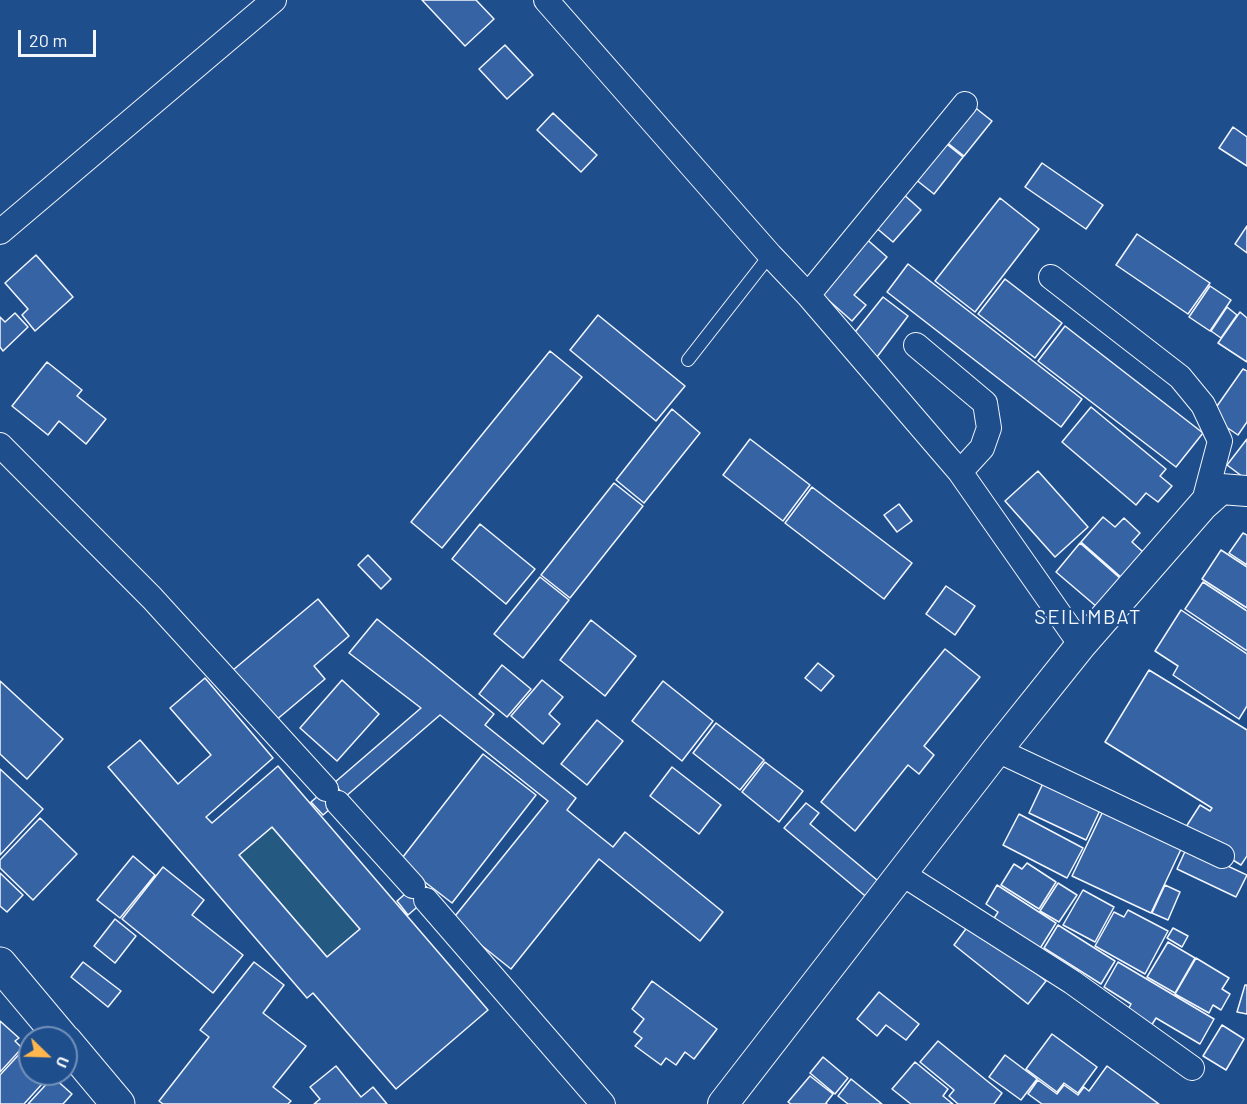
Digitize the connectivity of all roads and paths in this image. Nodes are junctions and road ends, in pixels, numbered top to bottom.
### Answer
1 (274, 0) edge
2 (546, 0) edge
3 (965, 104) dead end
4 (0, 232) edge
5 (770, 255) junction
6 (1051, 277) dead end
7 (808, 295) junction
8 (916, 345) dead end
9 (688, 360) dead end
10 (0, 445) edge
11 (960, 472) junction
12 (1247, 491) edge
13 (1203, 505) junction
14 (1081, 645) junction
15 (997, 750) junction
16 (1222, 856) dead end
17 (901, 873) junction
18 (0, 964) edge
19 (52, 1026) edge
20 (78, 1056) edge
21 (1192, 1068) dead end
22 (118, 1104) edge
23 (603, 1104) edge
24 (723, 1104) edge

1 - 4 street
2 - 5 street
3 - 7 street
5 - 7 street
5 - 9 lane
6 - 13 street
7 - 11 street
8 - 11 street
10 - 23 street
11 - 14 street
12 - 13 street
13 - 14 street
14 - 15 street
15 - 16 street
15 - 17 street
17 - 21 street
17 - 24 street
18 - 19 main road
20 - 22 main road

